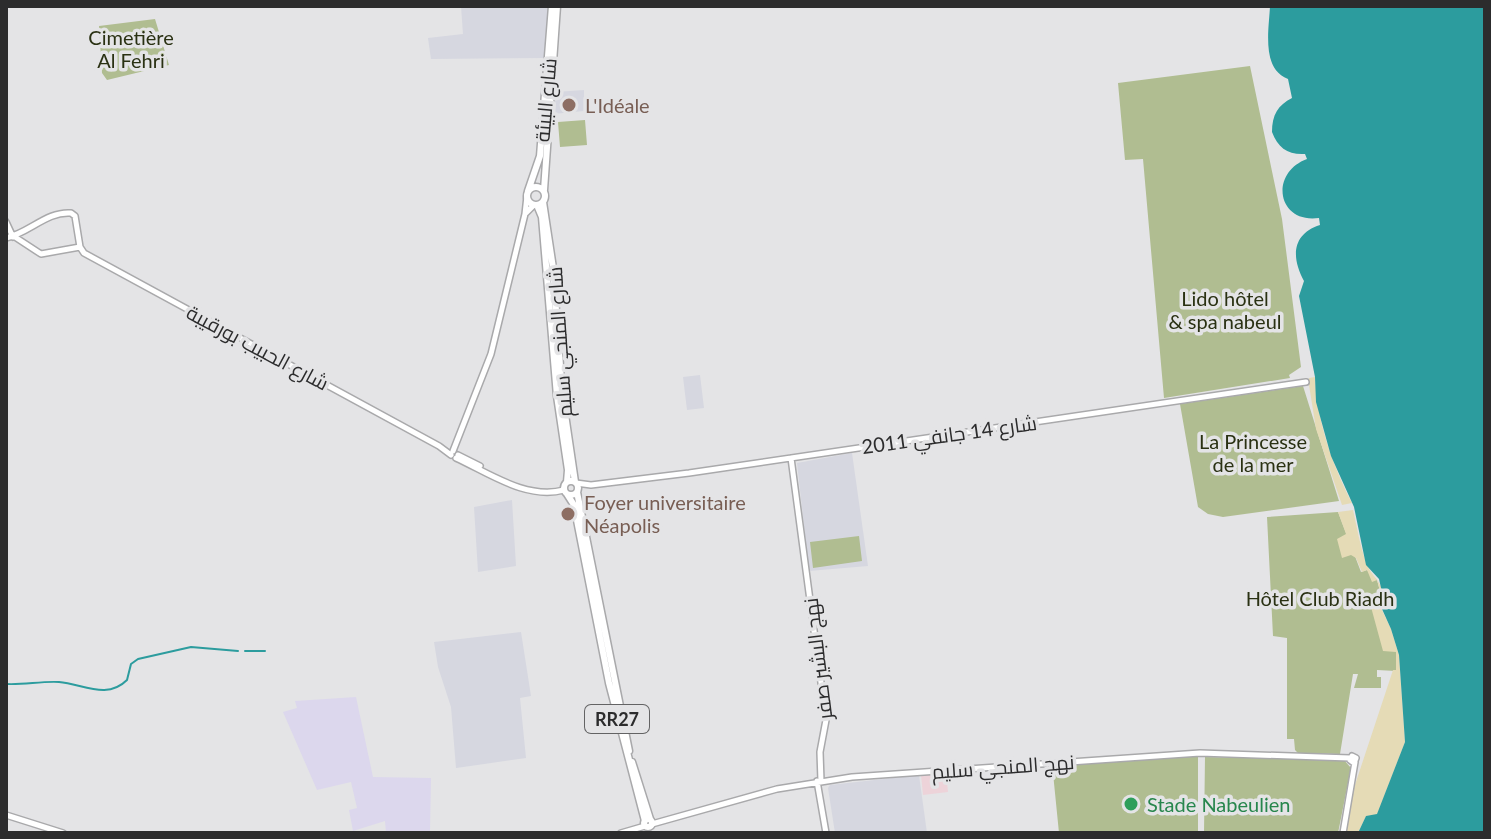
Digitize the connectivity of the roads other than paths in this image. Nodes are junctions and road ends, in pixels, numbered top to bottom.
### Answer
1 (555, 6) edge
2 (544, 190) junction
3 (528, 194) junction
4 (538, 204) junction
5 (525, 214) junction
6 (6, 222) edge
7 (13, 237) junction
8 (6, 238) edge
9 (80, 247) junction
10 (1306, 382) dead end
11 (455, 454) junction
12 (791, 458) junction
13 (571, 488) junction
14 (819, 781) junction
15 (6, 815) edge
16 (649, 825) edge
17 (63, 833) edge
18 (621, 833) edge
19 (826, 833) edge
20 (1343, 833) edge

1 - 2 main road, شارع البيئة
1 - 3 main road, شارع البيئة
2 - 3 main road
2 - 4 main road, شارع البيئة
3 - 4 main road
3 - 5 street
4 - 5 street
4 - 13 main road, شارع المنجي سليم
5 - 11 street
6 - 7 street
7 - 8 street
7 - 9 street
7 - 9 street
9 - 11 street, شارع الحبيب بورقيبة
10 - 12 street, شارع 14 جانفي 2011
11 - 13 street, شارع الحبيب بورقيبة
12 - 13 street, شارع 14 جانفي 2011
12 - 14 street, نهج البشير صفر
13 - 16 main road, RR27
14 - 16 street, نهج المنجي سليم
14 - 19 street, نهج البشير صفر
14 - 20 street, نهج المنجي سليم
15 - 17 street
16 - 18 street, نهج المنجي سليم

